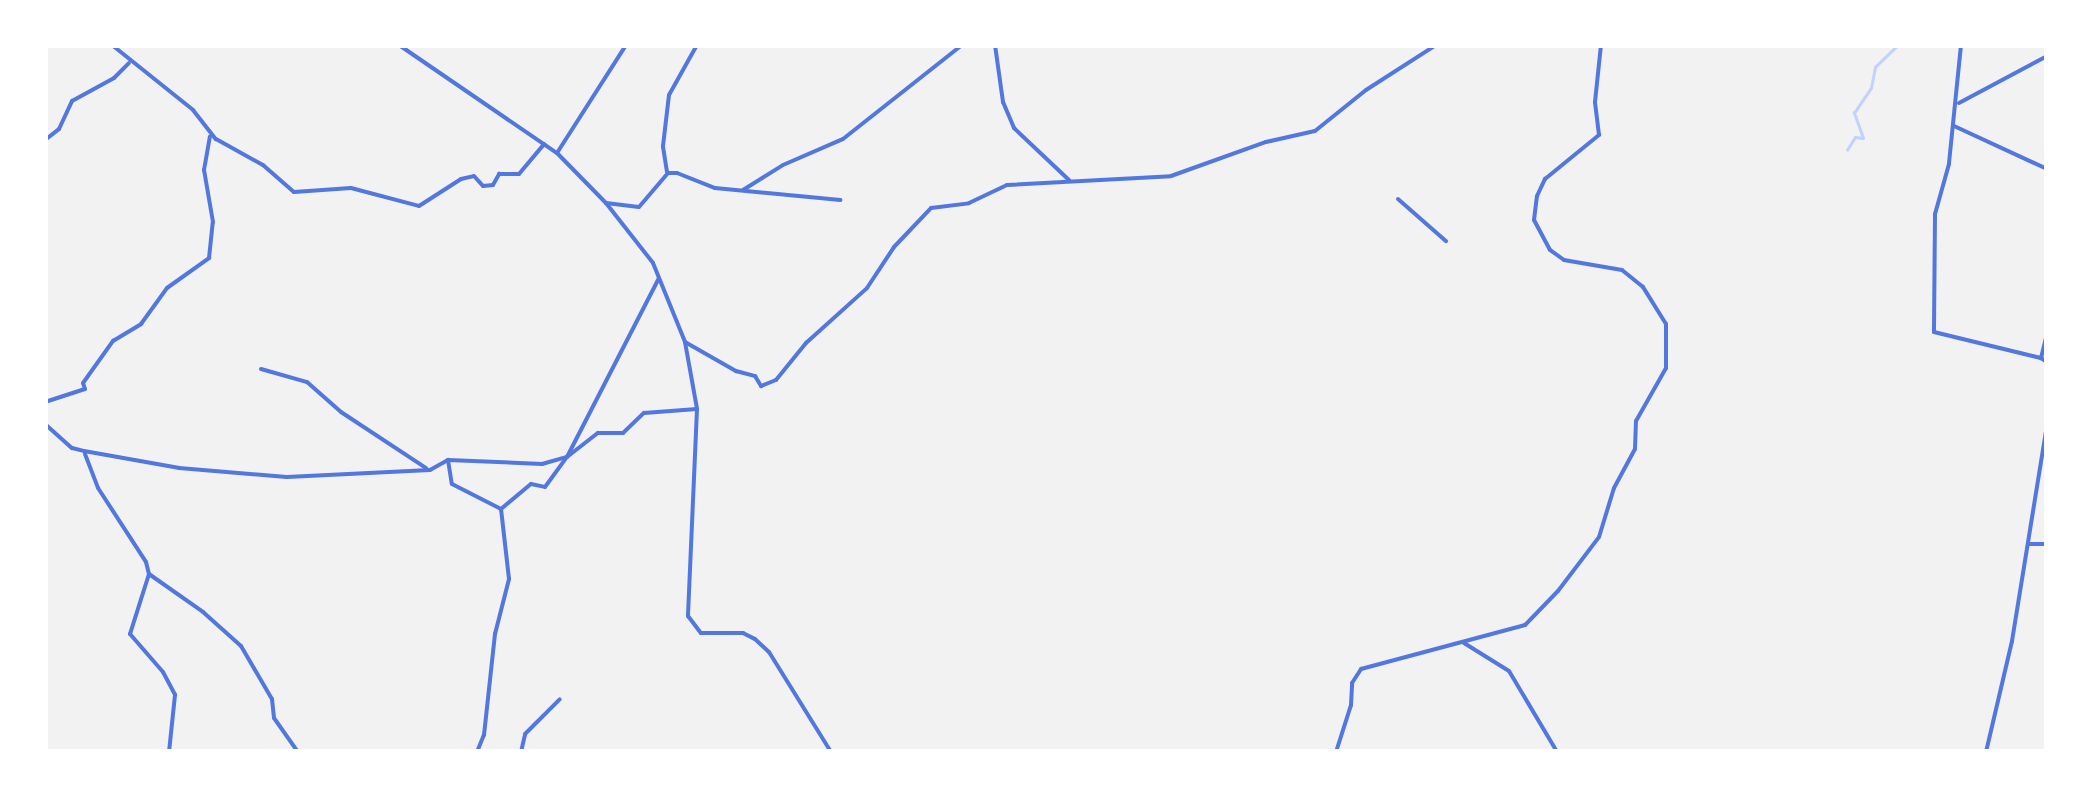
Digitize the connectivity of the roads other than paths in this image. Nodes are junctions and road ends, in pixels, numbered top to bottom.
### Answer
1 (112, 45) edge
2 (426, 45) edge
3 (626, 45) edge
4 (697, 45) edge
5 (962, 45) edge
6 (996, 45) edge
7 (1436, 45) edge
8 (1601, 45) edge
9 (1962, 45) edge
10 (400, 46) edge
11 (955, 47) edge
12 (2047, 56) edge
13 (129, 63) junction
14 (1957, 104) junction
15 (1954, 126) junction
16 (210, 134) junction
17 (45, 140) edge
18 (544, 144) junction
19 (557, 153) junction
20 (2047, 170) edge
21 (668, 174) junction
22 (1069, 180) junction
23 (743, 190) junction
24 (1398, 199) dead end
25 (840, 200) dead end
26 (606, 203) junction
27 (1446, 241) dead end
28 (660, 276) junction
29 (2047, 334) edge
30 (685, 342) junction
31 (2041, 358) junction
32 (2047, 362) edge
33 (261, 369) dead end
34 (45, 402) edge
35 (697, 408) junction
36 (45, 424) edge
37 (2047, 426) edge
38 (84, 452) junction
39 (566, 457) junction
40 (448, 460) junction
41 (430, 470) junction
42 (501, 509) junction
43 (2029, 544) junction
44 (2047, 544) edge
45 (149, 574) junction
46 (1464, 643) junction
47 (560, 699) dead end
48 (169, 752) edge
49 (298, 752) edge
50 (477, 752) edge
51 (522, 752) edge
52 (831, 752) edge
53 (1336, 752) edge
54 (1557, 752) edge
55 (1986, 752) edge

1 - 13 street
2 - 10 street
3 - 19 street
4 - 21 street
5 - 11 street
6 - 22 street
7 - 22 street
8 - 46 street
9 - 14 street
10 - 18 street
11 - 23 street
12 - 14 street
13 - 16 street
13 - 17 street
14 - 15 street
15 - 20 street
15 - 31 street
16 - 18 street
16 - 34 street
18 - 19 street
19 - 26 street
21 - 23 street
21 - 26 street
22 - 30 street
23 - 25 street
24 - 27 street
26 - 28 street
28 - 30 street
28 - 39 street
29 - 31 street
30 - 35 street
31 - 32 street
33 - 41 street
35 - 39 street
35 - 52 street
36 - 38 street
37 - 43 street
38 - 41 street
38 - 45 street
39 - 40 street
39 - 42 street
40 - 41 street
40 - 42 street
42 - 50 street
43 - 44 street
43 - 55 street
45 - 48 street
45 - 49 street
46 - 53 street
46 - 54 street
47 - 51 street

